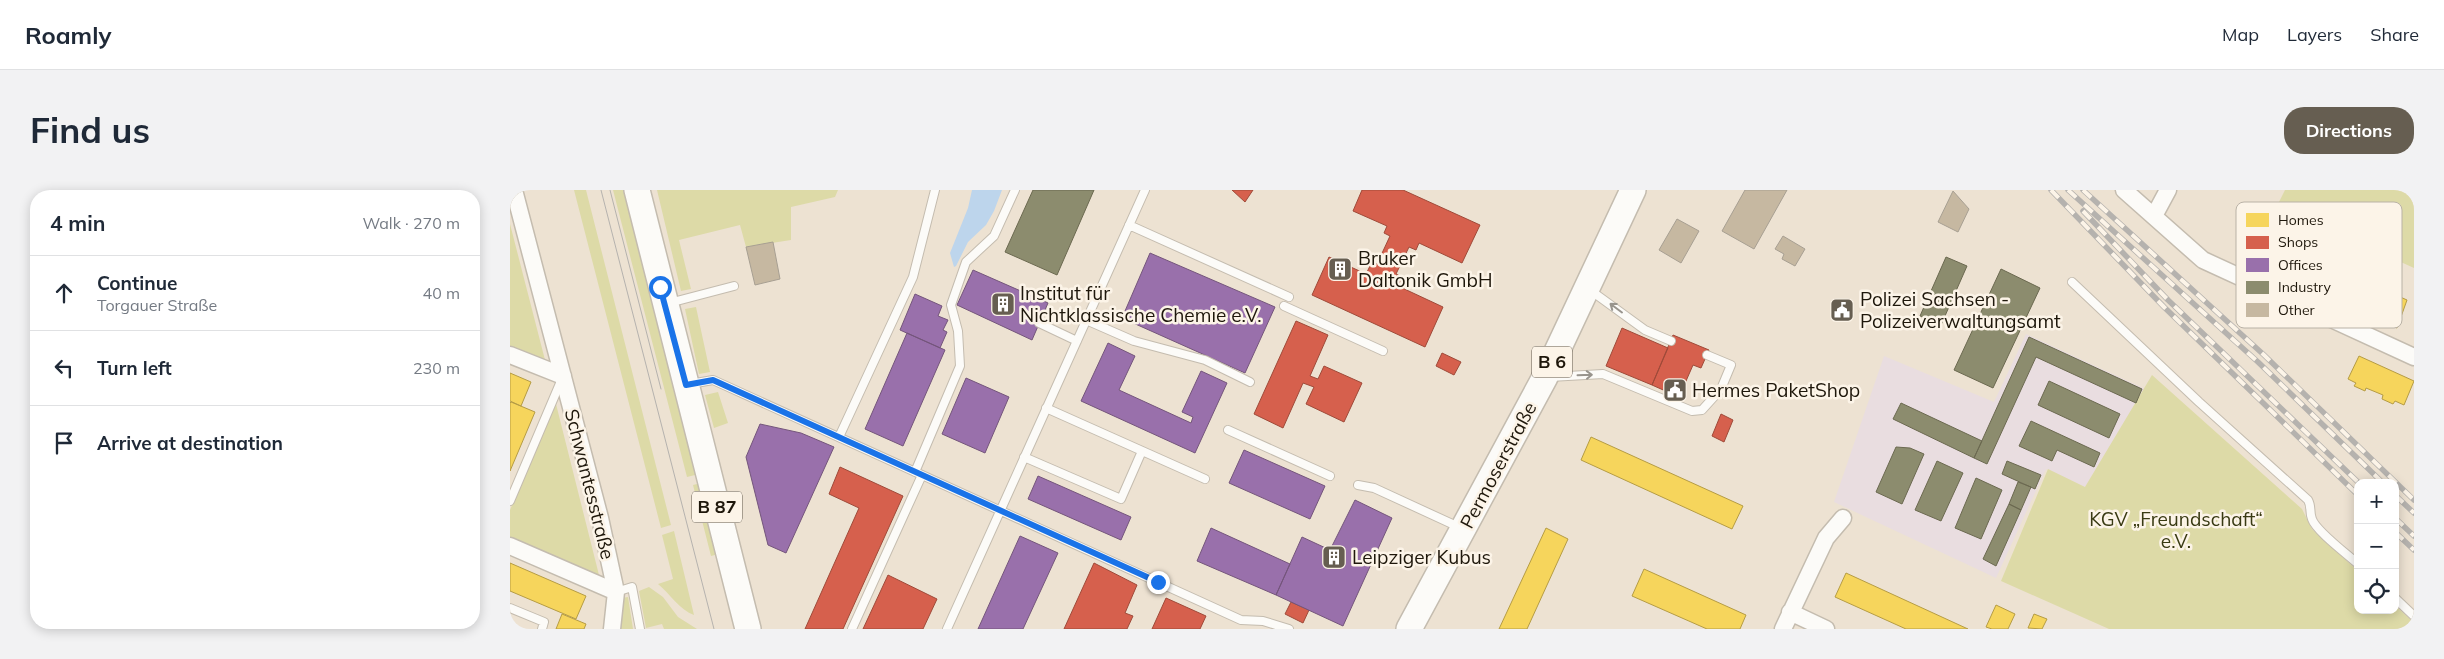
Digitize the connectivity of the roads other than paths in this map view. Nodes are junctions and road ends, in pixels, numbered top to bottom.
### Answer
1 (513, 190) edge
2 (637, 190) edge
3 (935, 190) edge
4 (1015, 190) edge
5 (1145, 190) edge
6 (1633, 190) edge
7 (2124, 190) edge
8 (2168, 190) edge
9 (510, 196) edge
10 (2154, 216) junction
11 (1129, 225) junction
12 (2236, 275) edge
13 (2072, 282) dead end
14 (734, 286) dead end
15 (1586, 288) junction
16 (1289, 297) dead end
17 (664, 304) junction
18 (1284, 306) dead end
19 (1086, 320) junction
20 (1039, 323) dead end
21 (2351, 328) edge
22 (1077, 341) junction
23 (1671, 341) dead end
24 (1383, 351) dead end
25 (510, 355) edge
26 (1707, 355) dead end
27 (2414, 357) edge
28 (563, 376) junction
29 (1546, 377) junction
30 (1250, 382) dead end
31 (686, 385) junction
32 (1046, 408) junction
33 (1228, 430) dead end
34 (839, 437) junction
35 (1142, 451) junction
36 (1024, 457) junction
37 (919, 473) junction
38 (1330, 476) dead end
39 (1205, 479) dead end
40 (1358, 485) dead end
41 (510, 501) edge
42 (1000, 510) junction
43 (1843, 518) dead end
44 (1463, 529) junction
45 (510, 546) edge
46 (2354, 560) edge
47 (616, 592) junction
48 (2399, 602) edge
49 (510, 608) edge
50 (1790, 612) junction
51 (2414, 616) edge
52 (1241, 620) junction
53 (542, 629) edge
54 (612, 629) edge
55 (640, 629) edge
56 (748, 629) edge
57 (852, 629) edge
58 (947, 629) edge
59 (1237, 629) edge
60 (1289, 629) edge
61 (1409, 629) edge
62 (1783, 629) edge
63 (1826, 629) edge

1 - 9 lane
1 - 28 street, Schwantesstraße
2 - 17 main road, B 87
3 - 34 lane
4 - 37 lane
5 - 11 lane
6 - 15 main road, Permoserstraße / B 6
7 - 10 street
8 - 10 street
10 - 12 street
11 - 16 lane
11 - 19 lane
13 - 46 lane
14 - 17 lane
23 -> 15 lane
15 - 29 main road, Permoserstraße / B 6
17 - 31 main road, B 87
18 - 24 lane
19 - 22 lane
19 - 30 lane
20 - 22 lane
21 - 27 street
22 - 32 lane
25 - 28 street
29 -> 26 lane
28 - 41 lane
28 - 47 street, Schwantesstraße
29 - 44 main road, Permoserstraße / B 6
31 - 34 lane
31 - 56 main road, B 87
32 - 35 lane
32 - 36 lane
33 - 38 lane
34 - 37 lane
35 - 36 lane
35 - 39 lane
36 - 42 lane
37 - 42 lane
37 - 57 lane
40 - 44 lane
42 - 52 lane
42 - 58 lane
43 - 50 street
44 - 61 main road, Permoserstraße / B 6
45 - 47 street, Schwantesstraße
47 - 54 street, Schwantesstraße
47 - 55 lane
48 - 51 lane
49 - 53 lane
50 - 62 street
50 - 63 street
52 - 59 lane
52 - 60 lane

